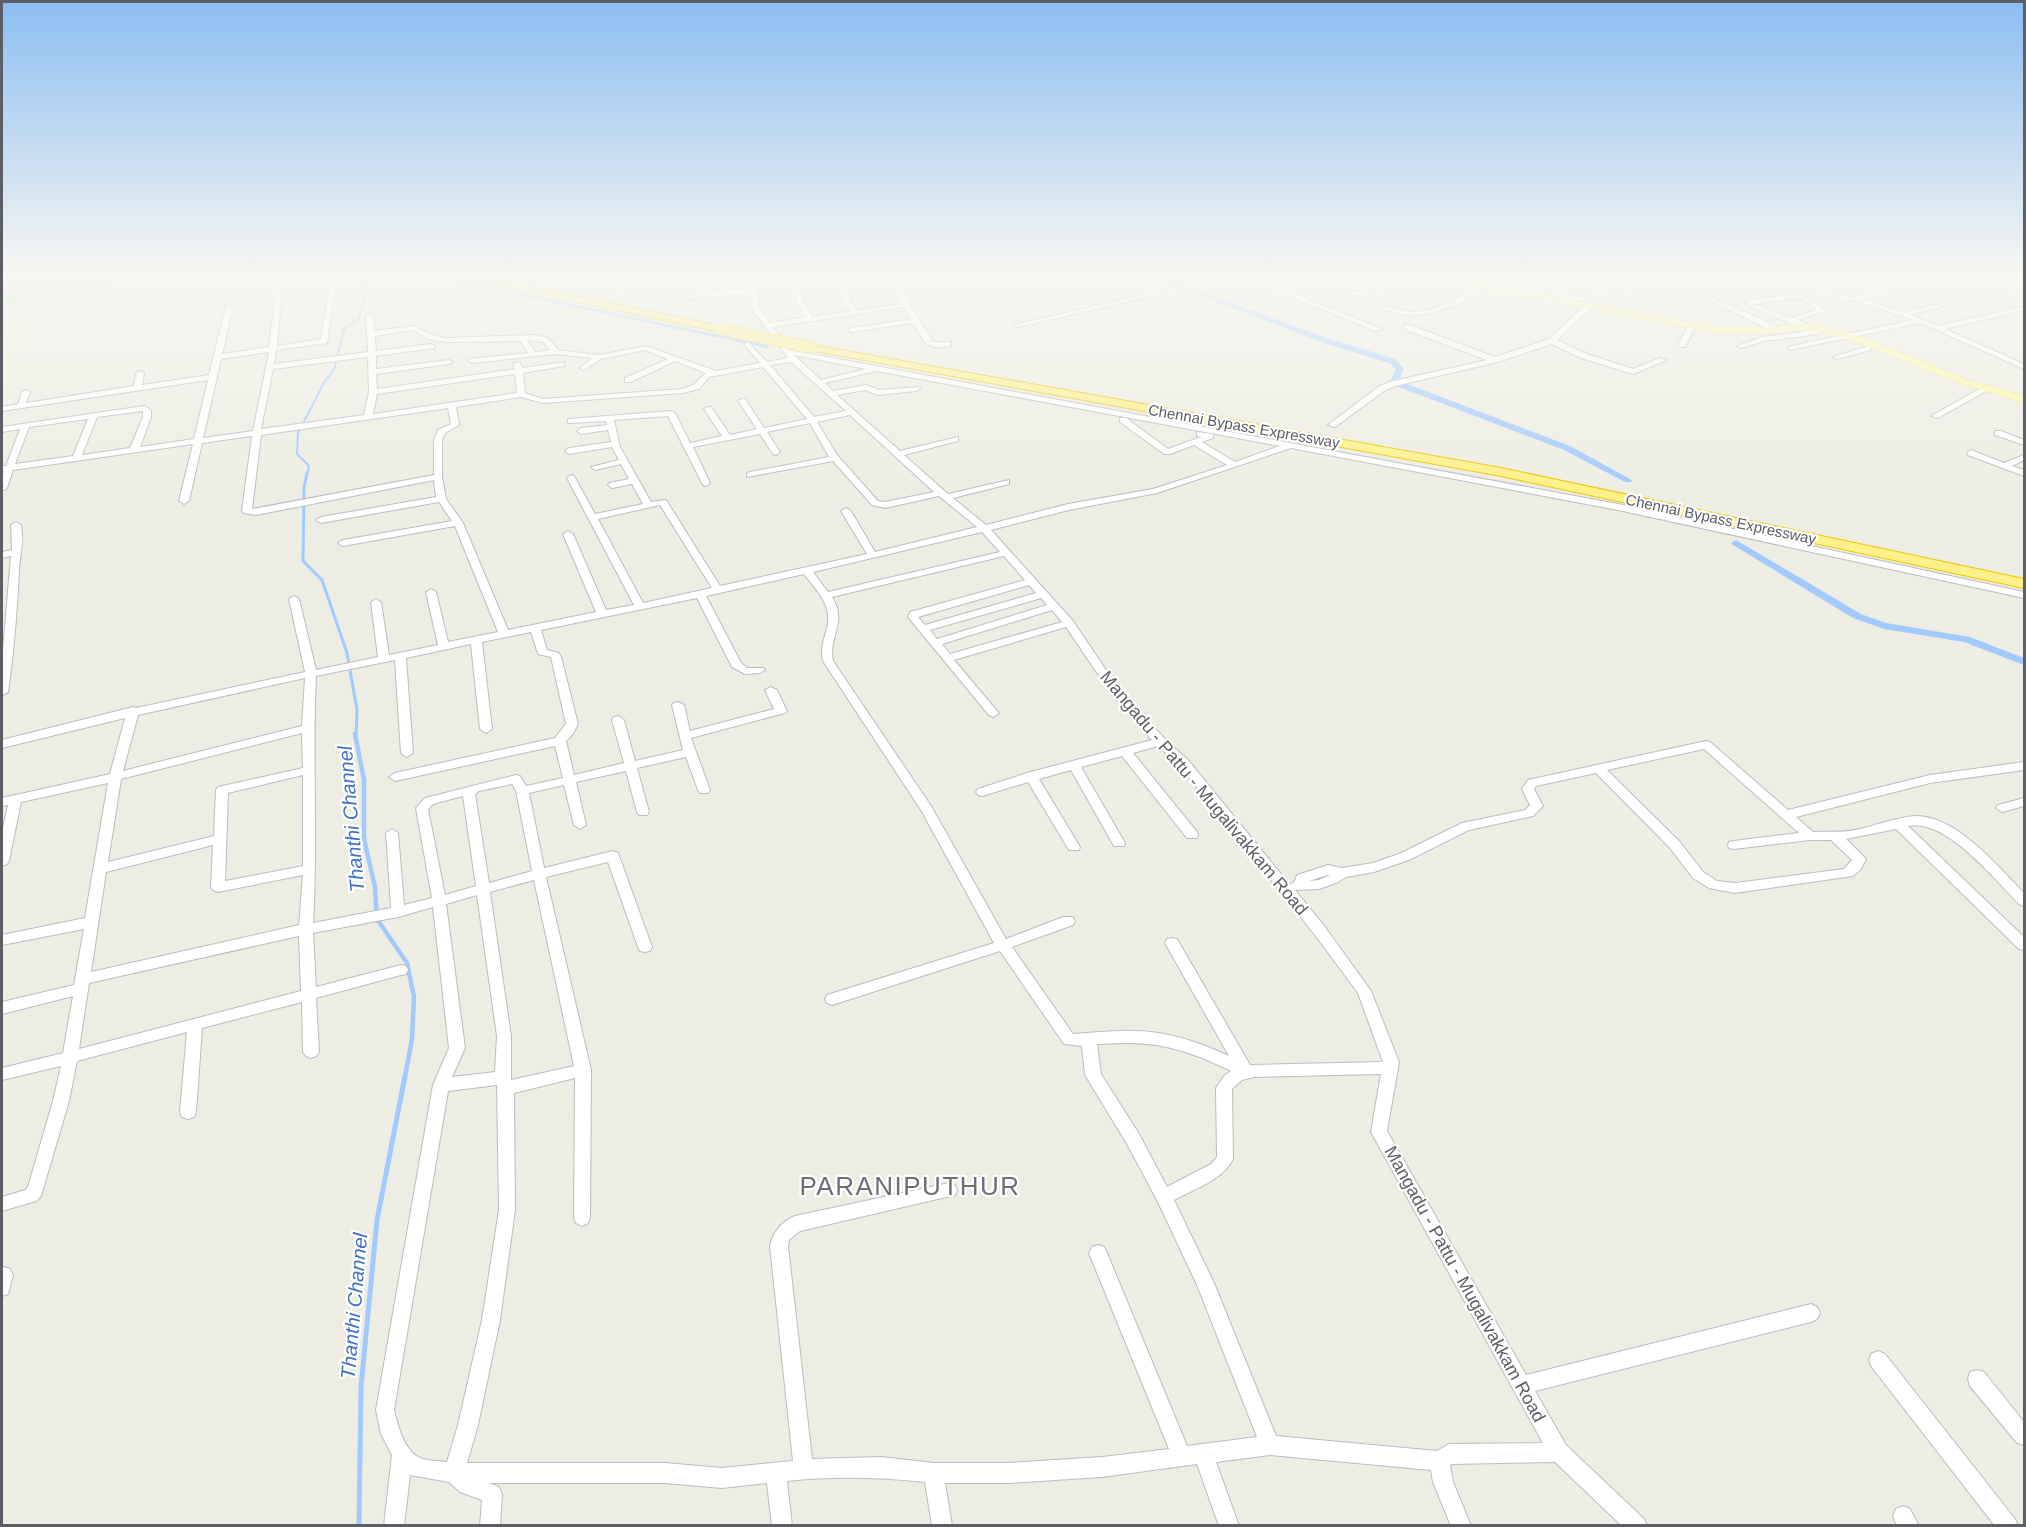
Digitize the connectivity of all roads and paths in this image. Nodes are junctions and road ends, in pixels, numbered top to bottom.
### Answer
1 (221, 347) edge
2 (284, 347) edge
3 (372, 347) edge
4 (422, 347) edge
5 (529, 347) edge
6 (554, 347) edge
7 (751, 347) edge
8 (785, 347) edge
9 (827, 347) edge
10 (836, 347) edge
11 (1461, 347) edge
12 (1533, 347) edge
13 (1565, 347) edge
14 (1795, 347) edge
15 (1877, 347) edge
16 (1981, 347) edge
17 (1792, 348) dead end
18 (1868, 348) joint
19 (273, 349) junction
20 (555, 352) junction
21 (372, 354) junction
22 (533, 354) junction
23 (791, 356) junction
24 (219, 357) junction
25 (515, 357) junction
26 (599, 357) junction
27 (1837, 357) dead end
28 (676, 358) junction
29 (1495, 360) junction
30 (1663, 360) dead end
31 (473, 361) dead end
32 (449, 362) dead end
33 (561, 364) dead end
34 (764, 364) junction
35 (2025, 367) edge
36 (270, 368) junction
37 (584, 368) dead end
38 (876, 369) junction
39 (519, 371) junction
40 (373, 372) junction
41 (140, 373) dead end
42 (714, 373) junction
43 (212, 377) junction
44 (628, 380) dead end
45 (821, 382) junction
46 (138, 388) junction
47 (916, 389) dead end
48 (1983, 391) junction
49 (26, 392) dead end
50 (373, 392) junction
51 (833, 393) junction
52 (521, 395) junction
53 (2025, 399) edge
54 (742, 401) dead end
55 (2025, 404) edge
56 (21, 406) junction
57 (452, 406) junction
58 (2, 409) edge
59 (708, 409) dead end
60 (853, 412) junction
61 (94, 415) junction
62 (1935, 416) dead end
63 (368, 417) junction
64 (812, 420) junction
65 (571, 421) dead end
66 (609, 423) junction
67 (26, 425) junction
68 (1332, 425) dead end
69 (2, 429) edge
70 (761, 430) junction
71 (257, 431) junction
72 (581, 431) dead end
73 (1998, 433) dead end
74 (1210, 436) junction
75 (728, 437) junction
76 (955, 439) dead end
77 (199, 440) junction
78 (1195, 442) junction
79 (2025, 443) edge
80 (615, 444) junction
81 (1293, 445) junction
82 (687, 446) junction
83 (135, 450) junction
84 (569, 452) dead end
85 (776, 452) dead end
86 (1971, 453) dead end
87 (899, 454) junction
88 (2025, 457) edge
89 (835, 458) junction
90 (76, 459) junction
91 (624, 461) junction
92 (1230, 463) junction
93 (2004, 466) junction
94 (595, 467) dead end
95 (6, 469) edge
96 (2025, 473) edge
97 (750, 475) dead end
98 (438, 477) junction
99 (571, 478) dead end
100 (634, 480) junction
101 (1006, 482) dead end
102 (706, 483) dead end
103 (612, 485) dead end
104 (2, 488) edge
105 (944, 495) junction
106 (441, 499) junction
107 (184, 501) dead end
108 (648, 505) junction
109 (846, 511) dead end
110 (592, 518) junction
111 (321, 520) dead end
112 (458, 524) junction
113 (16, 525) dead end
114 (986, 529) junction
115 (568, 534) dead end
116 (343, 543) dead end
117 (18, 552) junction
118 (1006, 553) junction
119 (2, 555) edge
120 (873, 556) junction
121 (807, 571) junction
122 (2025, 574) edge
123 (15, 580) junction
124 (1031, 581) junction
125 (2, 583) edge
126 (2025, 584) edge
127 (717, 589) junction
128 (431, 592) dead end
129 (700, 593) junction
130 (1043, 594) junction
131 (2025, 595) edge
132 (825, 596) junction
133 (294, 599) dead end
134 (376, 602) dead end
135 (14, 603) junction
136 (640, 606) junction
137 (1054, 606) junction
138 (2, 609) edge
139 (602, 614) junction
140 (1069, 623) junction
141 (535, 628) junction
142 (923, 628) junction
143 (504, 634) junction
144 (476, 640) junction
145 (935, 643) junction
146 (444, 646) junction
147 (400, 656) junction
148 (948, 658) junction
149 (384, 659) junction
150 (760, 670) dead end
151 (311, 674) junction
152 (771, 690) dead end
153 (2, 692) edge
154 (678, 705) dead end
155 (133, 711) junction
156 (993, 713) dead end
157 (618, 720) dead end
158 (308, 728) junction
159 (486, 729) dead end
160 (685, 736) junction
161 (560, 741) junction
162 (1160, 741) junction
163 (2, 744) edge
164 (690, 752) junction
165 (406, 753) dead end
166 (1126, 753) junction
167 (1073, 764) junction
168 (630, 766) junction
169 (2025, 766) edge
170 (1599, 769) junction
171 (309, 770) junction
172 (1031, 776) junction
173 (115, 777) junction
174 (394, 777) dead end
175 (569, 781) junction
176 (471, 790) junction
177 (704, 790) dead end
178 (522, 791) junction
179 (982, 792) dead end
180 (8, 801) edge
181 (2025, 802) edge
182 (2002, 808) dead end
183 (644, 812) dead end
184 (1785, 815) junction
185 (580, 825) dead end
186 (1899, 825) junction
187 (392, 833) dead end
188 (1192, 835) dead end
189 (1810, 836) junction
190 (1836, 837) junction
191 (220, 839) junction
192 (1119, 843) dead end
193 (3, 844) edge
194 (1734, 845) dead end
195 (1074, 847) dead end
196 (2, 861) edge
197 (99, 869) junction
198 (310, 869) junction
199 (539, 874) junction
200 (483, 890) junction
201 (1286, 890) junction
202 (439, 901) junction
203 (2025, 901) edge
204 (398, 912) junction
205 (1068, 921) dead end
206 (91, 922) junction
207 (306, 929) junction
208 (2, 940) edge
209 (1172, 943) dead end
210 (1003, 945) junction
211 (2025, 945) edge
212 (645, 947) dead end
213 (401, 970) dead end
214 (81, 984) junction
215 (309, 995) junction
216 (832, 999) dead end
217 (2, 1008) edge
218 (195, 1023) junction
219 (1089, 1040) junction
220 (311, 1052) dead end
221 (70, 1057) junction
222 (1390, 1068) junction
223 (583, 1070) junction
224 (1247, 1072) junction
225 (2, 1074) edge
226 (505, 1083) junction
227 (441, 1085) junction
228 (188, 1112) dead end
229 (949, 1190) dead end
230 (1164, 1197) junction
231 (2, 1204) edge
232 (582, 1218) dead end
233 (1098, 1253) dead end
234 (2, 1276) edge
235 (2, 1288) edge
236 (1811, 1313) dead end
237 (1878, 1360) dead end
238 (1977, 1379) dead end
239 (1522, 1384) junction
240 (2025, 1436) edge
241 (1270, 1445) junction
242 (1560, 1452) junction
243 (402, 1454) junction
244 (1203, 1454) junction
245 (1181, 1455) junction
246 (1439, 1461) junction
247 (804, 1470) junction
248 (454, 1473) junction
249 (776, 1473) junction
250 (934, 1473) junction
251 (394, 1526) edge
252 (490, 1526) edge
253 (782, 1526) edge
254 (942, 1526) edge
255 (1229, 1526) edge
256 (1461, 1526) edge
257 (1637, 1526) edge
258 (2008, 1526) edge

1 - 24 street
2 - 19 street
3 - 21 street
4 - 21 street
5 - 22 street
6 - 20 street
7 - 34 street
8 - 23 street, Mangadu - Pattu - Mugalivakkam Road
9 - 126 highway, Chennai Bypass Expressway
10 - 122 highway, Chennai Bypass Expressway
11 - 29 street
12 - 29 street
13 - 30 street
14 - 17 street
15 - 48 main road
16 - 35 street
18 - 27 street
18 - 48 main road
19 - 24 street
19 - 36 street
20 - 22 street
20 - 26 street
21 - 36 street
21 - 40 street
22 - 25 street
23 - 34 street
23 - 38 street
23 - 45 street, Mangadu - Pattu - Mugalivakkam Road
24 - 43 street
25 - 31 street
25 - 39 street
26 - 28 street
26 - 37 street
28 - 42 street
28 - 44 street
29 - 68 street
32 - 40 street
33 - 39 street
34 - 42 street
34 - 64 street
36 - 71 street
38 - 45 street
38 - 81 street
39 - 50 street
39 - 52 street
40 - 50 street
41 - 46 street
42 - 52 street
43 - 46 street
43 - 77 street
45 - 51 street, Mangadu - Pattu - Mugalivakkam Road
46 - 56 street
47 - 51 street
48 - 53 main road
48 - 55 main road
48 - 62 street
49 - 56 street
50 - 63 street
51 - 60 street, Mangadu - Pattu - Mugalivakkam Road
52 - 57 street
54 - 70 street
56 - 58 street
57 - 63 street
57 - 98 street
59 - 75 street
60 - 64 street
60 - 87 street, Mangadu - Pattu - Mugalivakkam Road
61 - 67 street
61 - 83 street
61 - 90 street
63 - 71 street
64 - 70 street
64 - 89 street
65 - 66 street
66 - 72 street
66 - 80 street
66 - 82 street
67 - 69 street
67 - 95 street
70 - 75 street
70 - 85 street
71 - 77 street
71 - 98 street
73 - 79 street
74 - 78 street
74 - 78 street
74 - 92 street
75 - 82 street
76 - 87 street
77 - 83 street
77 - 107 street
78 - 92 street
80 - 84 street
80 - 91 street
81 - 92 street
81 - 131 street
82 - 102 street
83 - 90 street
86 - 93 street
87 - 105 street, Mangadu - Pattu - Mugalivakkam Road
88 - 93 street
89 - 97 street
89 - 105 street
90 - 95 street
91 - 94 street
91 - 100 street
92 - 114 street
93 - 96 street
95 - 104 street
98 - 106 street
99 - 110 street
100 - 103 street
100 - 108 street
101 - 105 street
105 - 114 street, Mangadu - Pattu - Mugalivakkam Road
106 - 111 street
106 - 112 street
108 - 110 street
108 - 127 street
109 - 120 street
110 - 136 street
112 - 116 street
112 - 143 street
113 - 117 street
114 - 118 street, Mangadu - Pattu - Mugalivakkam Road
114 - 120 street
115 - 139 street
117 - 119 street
117 - 123 street
118 - 124 street, Mangadu - Pattu - Mugalivakkam Road
118 - 132 street
120 - 121 street
121 - 127 street
121 - 132 street
123 - 125 street
123 - 135 street
124 - 130 street, Mangadu - Pattu - Mugalivakkam Road
124 - 142 street
127 - 129 street
128 - 146 street
129 - 136 street
129 - 150 street
130 - 137 street, Mangadu - Pattu - Mugalivakkam Road
130 - 142 street
132 - 210 street
133 - 151 street
134 - 149 street
135 - 138 street
135 - 153 street
136 - 139 street
137 - 140 street, Mangadu - Pattu - Mugalivakkam Road
137 - 145 street
139 - 141 street
140 - 148 street
140 - 162 street, Mangadu - Pattu - Mugalivakkam Road
141 - 143 street
141 - 161 street
142 - 145 street
143 - 144 street
144 - 146 street
144 - 159 street
145 - 148 street
146 - 147 street
147 - 149 street
147 - 165 street
148 - 156 street
149 - 151 street
151 - 155 street
151 - 158 street
152 - 160 street
154 - 160 street
155 - 163 street
155 - 173 street
157 - 168 street
158 - 171 street
158 - 173 street
160 - 164 street
161 - 174 street
161 - 175 street
162 - 166 street
162 - 201 street, Mangadu - Pattu - Mugalivakkam Road
164 - 168 street
164 - 177 street
166 - 167 street
166 - 188 street
167 - 172 street
167 - 192 street
168 - 175 street
168 - 183 street
169 - 184 street
170 - 184 street
170 - 190 street
170 - 201 street
171 - 191 street
171 - 198 street
172 - 179 street
172 - 195 street
173 - 180 street
173 - 197 street
175 - 178 street
175 - 185 street
176 - 178 street
176 - 200 street
176 - 202 street
178 - 199 street
180 - 193 street
181 - 182 street
184 - 189 street
186 - 190 street
186 - 203 street
186 - 211 street
187 - 204 street
189 - 190 street
189 - 194 street
191 - 197 street
191 - 198 street
193 - 196 street
197 - 206 street
198 - 207 street
199 - 200 street
199 - 212 street
199 - 223 street
200 - 202 street
200 - 226 street
201 - 222 street, Mangadu - Pattu - Mugalivakkam Road
202 - 204 street
202 - 227 street
204 - 207 street
205 - 210 street
206 - 208 street
206 - 214 street
207 - 214 street
207 - 215 street
209 - 224 street
210 - 216 street
210 - 219 street
213 - 215 street
214 - 217 street
214 - 221 street
215 - 218 street
215 - 220 street
218 - 221 street
218 - 228 street
219 - 224 street
219 - 230 street
221 - 225 street
221 - 231 street
222 - 224 street
222 - 239 street, Mangadu - Pattu - Mugalivakkam Road
223 - 226 street
223 - 232 street
224 - 230 street
226 - 227 street
226 - 248 street
227 - 243 street
229 - 247 street
230 - 241 street
233 - 245 street
234 - 235 street
236 - 239 street
237 - 258 street
238 - 240 street
239 - 242 street, Mangadu - Pattu - Mugalivakkam Road
241 - 244 street
241 - 246 street
242 - 246 street
242 - 257 street, Mangadu - Pattu - Mugalivakkam Road
243 - 248 street
243 - 251 street
244 - 245 street
244 - 255 street
245 - 250 street
246 - 256 street
247 - 249 street
247 - 250 street
248 - 249 street
248 - 252 street
249 - 253 street
250 - 254 street

